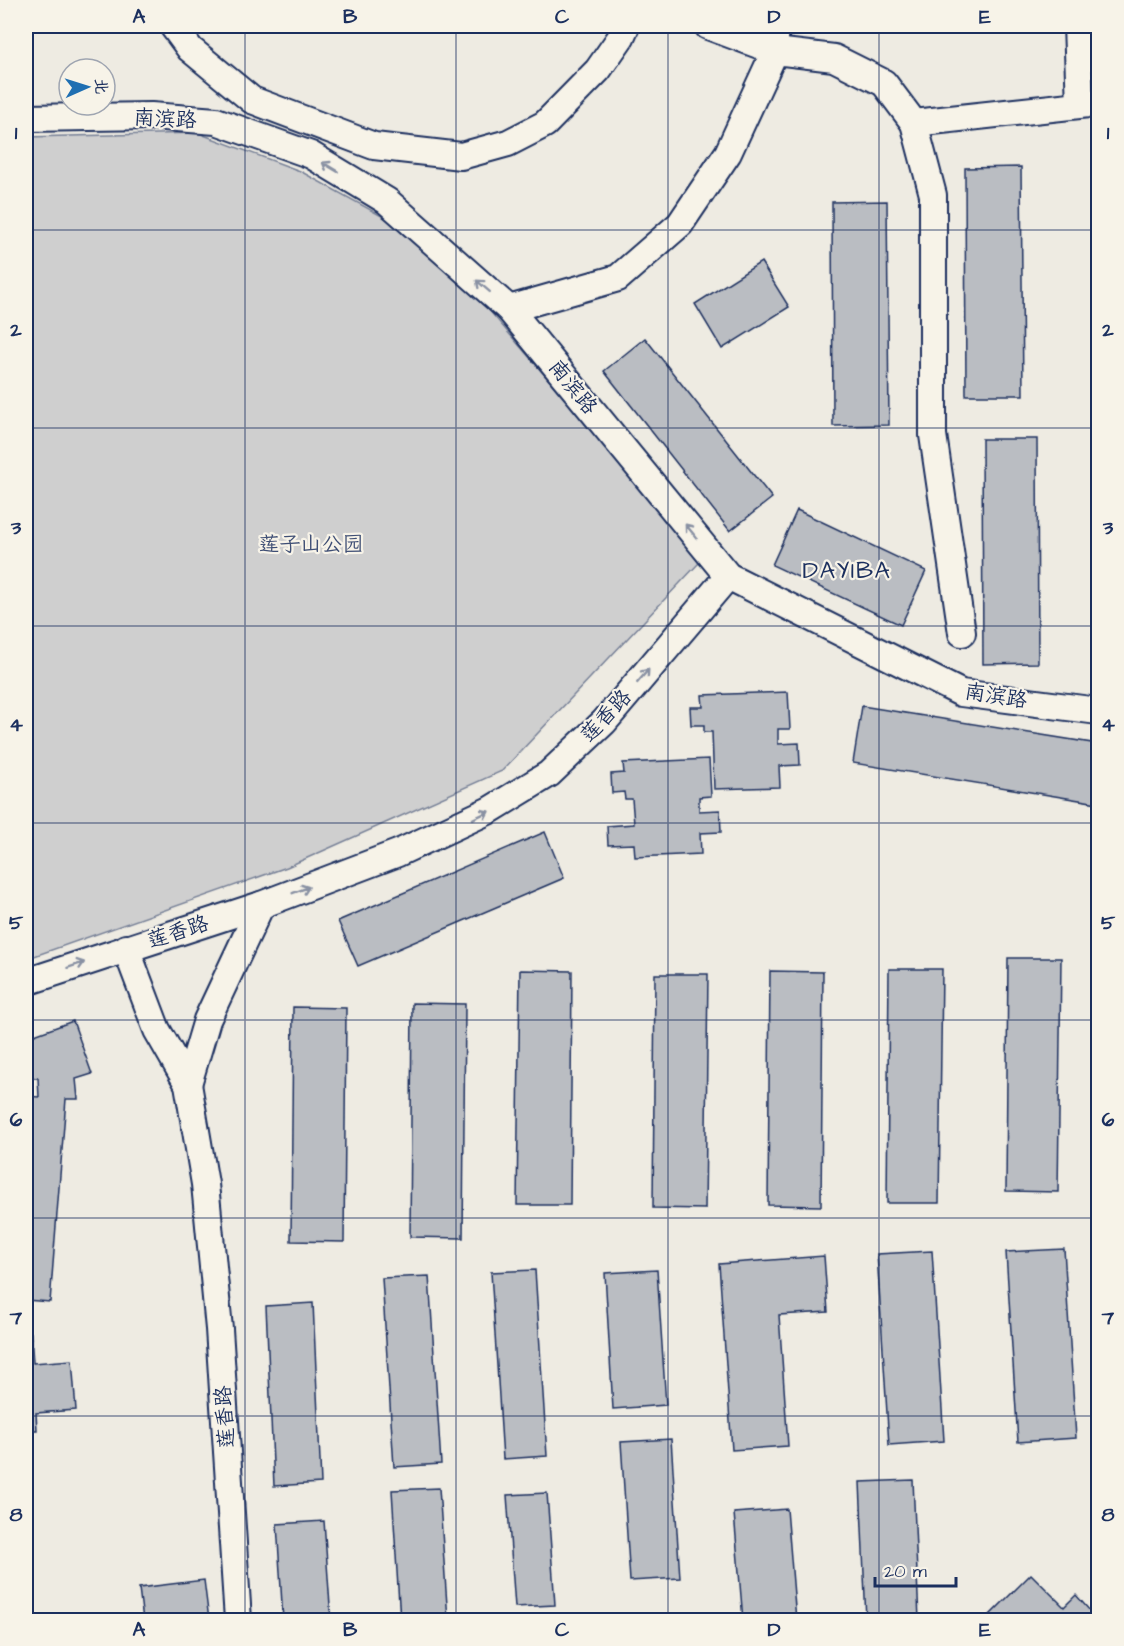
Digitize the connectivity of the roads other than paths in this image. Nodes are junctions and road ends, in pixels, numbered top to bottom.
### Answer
1 (173, 26) edge
2 (626, 26) edge
3 (708, 26) edge
4 (775, 26) edge
5 (1076, 26) edge
6 (775, 51) junction
7 (1089, 103) edge
8 (26, 118) edge
9 (914, 123) junction
10 (509, 309) junction
11 (728, 576) junction
12 (962, 633) dead end
13 (1098, 711) edge
14 (261, 905) junction
15 (126, 948) junction
16 (26, 982) edge
17 (188, 1084) junction
18 (238, 1620) edge

1 - 2 street
3 - 6 street
4 - 6 street
5 - 7 street
6 - 9 street
6 - 10 street
7 - 9 street
10 -> 8 street, 南滨路
9 - 12 street
11 -> 10 street, 南滨路
11 - 13 street, 南滨路
14 -> 11 street, 莲香路
14 - 15 street, 莲香路
14 - 17 street
16 -> 15 street
15 - 17 street, 莲香路
17 - 18 street, 莲香路

